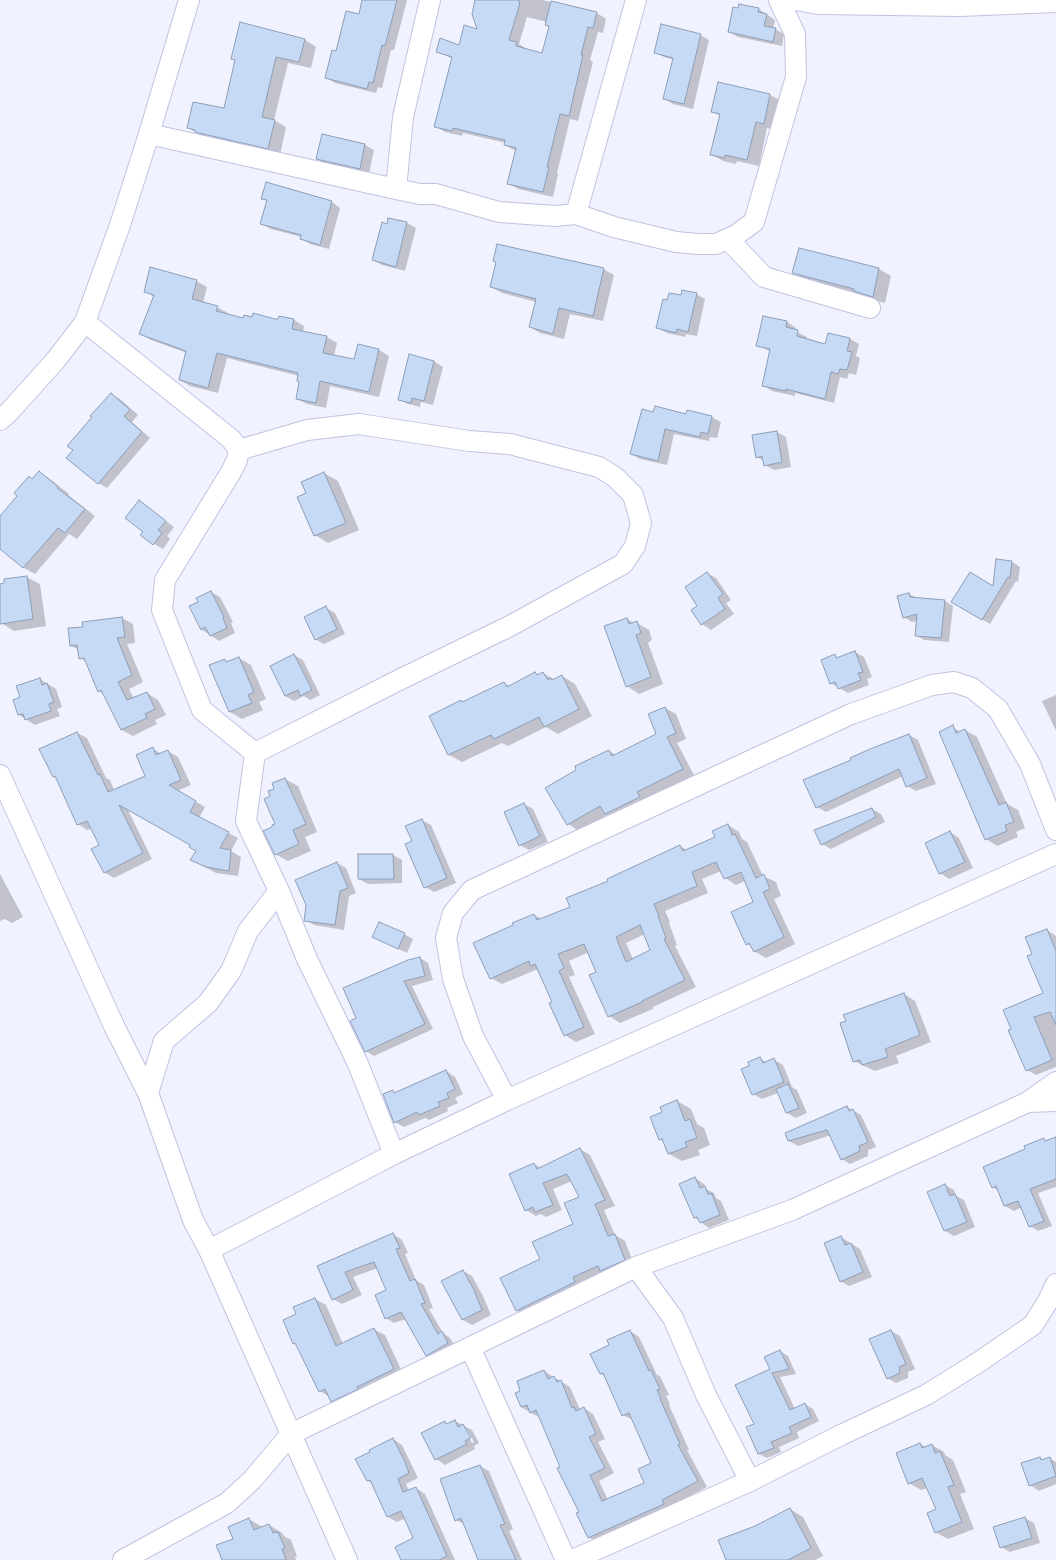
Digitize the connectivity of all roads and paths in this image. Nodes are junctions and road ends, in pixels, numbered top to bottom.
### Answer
1 (189, 0) edge
2 (430, 0) edge
3 (636, 0) edge
4 (779, 0) edge
5 (795, 0) edge
6 (1056, 2) edge
7 (149, 134) junction
8 (396, 189) junction
9 (576, 214) junction
10 (728, 239) junction
11 (870, 308) dead end
12 (85, 322) junction
13 (0, 420) edge
14 (239, 450) junction
15 (255, 753) junction
16 (0, 775) edge
17 (1056, 830) edge
18 (1056, 854) edge
19 (279, 891) junction
20 (1056, 1082) edge
21 (148, 1093) junction
22 (507, 1100) junction
23 (1056, 1101) edge
24 (1028, 1102) junction
25 (394, 1154) junction
26 (209, 1250) junction
27 (636, 1266) junction
28 (1056, 1284) edge
29 (470, 1347) junction
30 (291, 1434) junction
31 (750, 1480) junction
32 (123, 1560) edge
33 (347, 1560) edge
34 (566, 1560) edge
35 (573, 1560) edge

1 - 7 street
2 - 8 street
3 - 9 street
4 - 10 street
5 - 6 street
7 - 8 street
7 - 12 street
8 - 9 street
9 - 10 street
10 - 11 street
12 - 13 street
12 - 14 street
14 - 15 street
14 - 15 street
15 - 19 street
16 - 21 street
17 - 22 street
18 - 22 street
19 - 21 street
19 - 25 street
20 - 24 street
21 - 26 street
22 - 25 street
23 - 24 street
24 - 27 street
25 - 26 street
26 - 30 street
27 - 29 street
27 - 31 street
28 - 31 street
29 - 30 street
29 - 34 street
30 - 32 street
30 - 33 street
31 - 35 street

